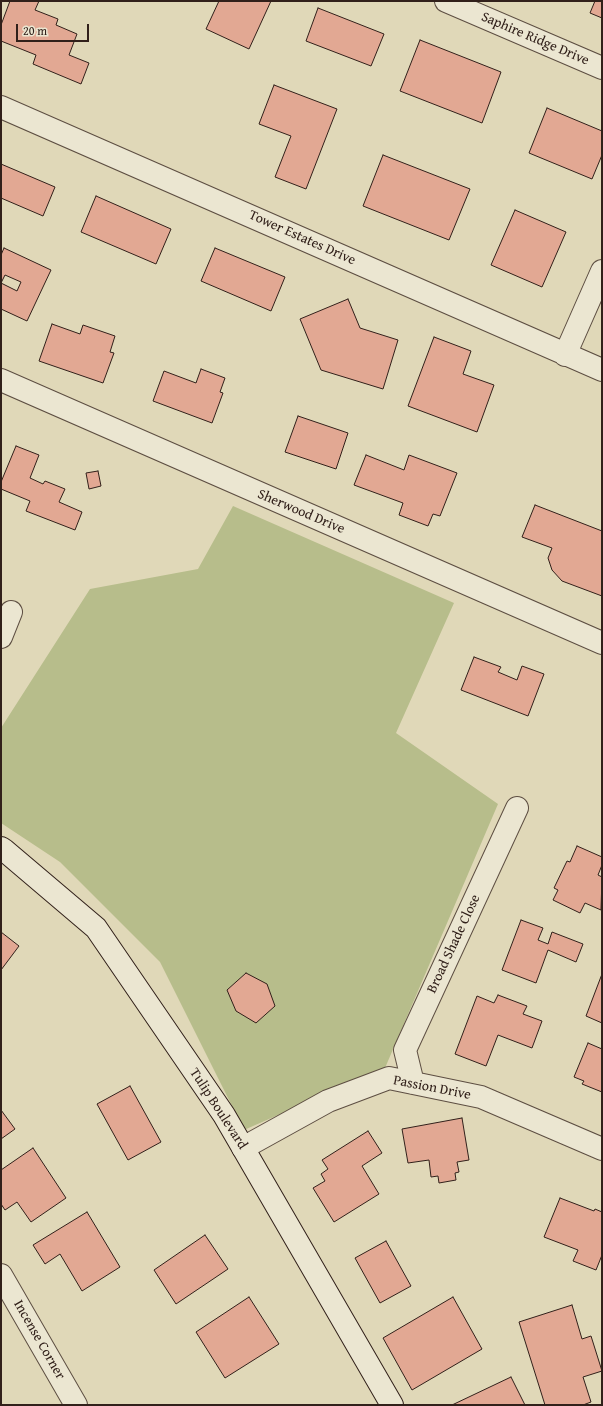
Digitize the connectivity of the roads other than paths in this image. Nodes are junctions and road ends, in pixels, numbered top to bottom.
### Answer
1 (446, 1) edge
2 (602, 68) edge
3 (1, 107) edge
4 (602, 271) edge
5 (565, 354) junction
6 (602, 370) edge
7 (1, 380) edge
8 (11, 612) dead end
9 (1, 637) edge
10 (602, 643) edge
11 (517, 808) dead end
12 (1, 848) edge
13 (413, 1083) junction
14 (243, 1148) junction
15 (602, 1149) edge
16 (1, 1275) edge
17 (76, 1405) edge
18 (392, 1405) edge

1 - 2 street, Saphire Ridge Drive
3 - 5 street, Tower Estates Drive
4 - 5 street
5 - 6 street, Tower Estates Drive
7 - 10 street, Sherwood Drive
8 - 9 street
11 - 13 street, Broad Shade Close
12 - 14 street, Tulip Boulevard
13 - 14 street, Passion Drive
13 - 15 street, Passion Drive
14 - 18 street, Tulip Boulevard
16 - 17 street, Incense Corner

